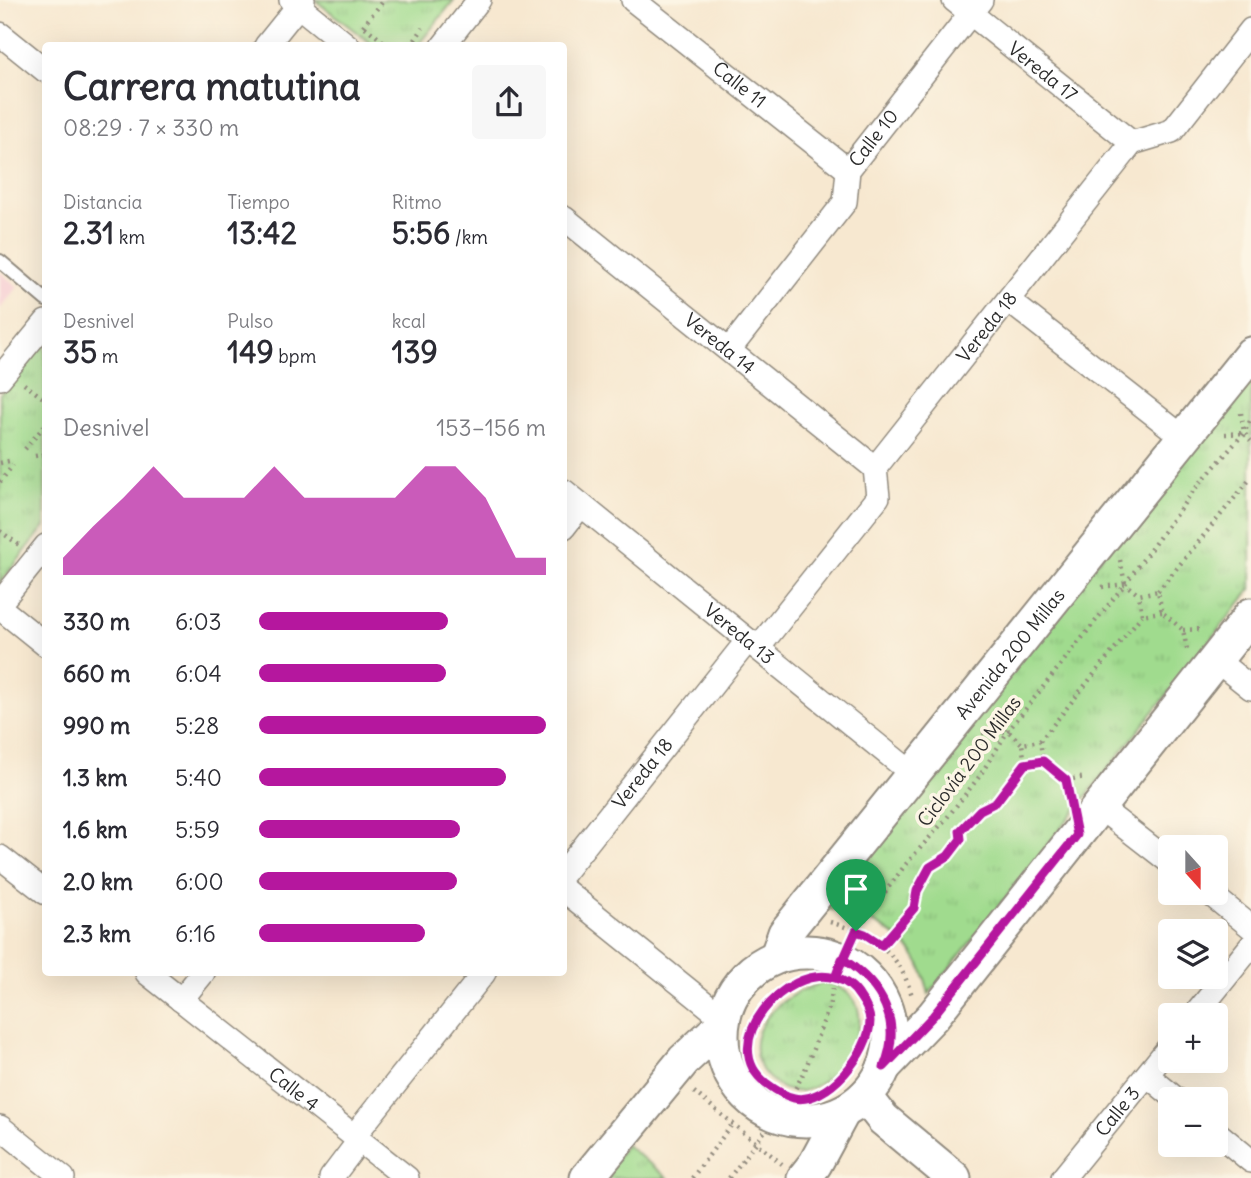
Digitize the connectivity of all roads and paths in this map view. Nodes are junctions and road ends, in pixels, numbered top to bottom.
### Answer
1 (384, 0) edge
2 (479, 0) edge
3 (633, 0) edge
4 (298, 2) edge
5 (969, 4) edge
6 (363, 26) dead end
7 (1251, 30) edge
8 (0, 34) edge
9 (269, 42) edge
10 (343, 42) edge
11 (446, 42) edge
12 (42, 68) edge
13 (1132, 143) junction
14 (848, 170) junction
15 (567, 220) edge
16 (0, 261) edge
17 (42, 297) edge
18 (1008, 300) junction
19 (42, 327) edge
20 (729, 350) junction
21 (1251, 354) edge
22 (0, 378) edge
23 (1251, 419) edge
24 (42, 429) edge
25 (1184, 438) junction
26 (25, 449) dead end
27 (42, 455) edge
28 (35, 456) dead end
29 (0, 463) edge
30 (875, 468) junction
31 (1251, 478) edge
32 (0, 482) edge
33 (572, 498) edge
34 (567, 516) edge
35 (42, 551) edge
36 (1158, 591) junction
37 (0, 606) edge
38 (1162, 612) junction
39 (1142, 615) junction
40 (1251, 615) edge
41 (42, 642) edge
42 (753, 644) junction
43 (1216, 660) junction
44 (1195, 687) junction
45 (1251, 688) edge
46 (1040, 741) junction
47 (1043, 761) junction
48 (1025, 764) junction
49 (914, 775) junction
50 (1100, 807) junction
51 (1077, 835) junction
52 (1158, 853) edge
53 (0, 857) edge
54 (567, 868) edge
55 (42, 890) edge
56 (567, 892) edge
57 (1224, 905) edge
58 (807, 906) junction
59 (1251, 927) edge
60 (882, 945) junction
61 (1251, 946) edge
62 (777, 956) junction
63 (844, 956) junction
64 (151, 976) edge
65 (201, 976) edge
66 (482, 976) edge
67 (181, 1000) junction
68 (1205, 1003) edge
69 (933, 1016) junction
70 (723, 1022) junction
71 (1158, 1061) edge
72 (884, 1067) junction
73 (673, 1074) junction
74 (1147, 1075) junction
75 (1162, 1087) edge
76 (784, 1106) junction
77 (851, 1108) junction
78 (733, 1124) junction
79 (0, 1127) edge
80 (357, 1138) junction
81 (1228, 1142) edge
82 (756, 1143) junction
83 (1251, 1161) edge
84 (797, 1174) edge
85 (63, 1178) edge
86 (331, 1178) edge
87 (407, 1178) edge
88 (587, 1178) edge
89 (692, 1178) edge
90 (729, 1178) edge
91 (921, 1178) edge
92 (954, 1178) edge
93 (1063, 1178) edge

1 - 6 path
2 - 11 street
3 - 14 street, Calle 11
4 - 9 street
4 - 10 street
5 - 13 street, Vereda 17
5 - 14 street, Calle 10
7 - 13 street
8 - 12 street
13 - 18 street, Vereda 18
14 - 20 street, Calle 10
15 - 20 street, Vereda 14
16 - 17 lane
18 - 25 street
18 - 30 street, Vereda 18
19 - 22 street
20 - 30 street, Vereda 14
21 - 25 main road, Avenida 200 Millas
23 - 63 path, Ciclovía 200 Millas
24 - 26 path
25 - 49 main road, Avenida 200 Millas
27 - 28 path
29 - 32 path
30 - 42 street, Vereda 18
31 - 36 path
33 - 34 street
33 - 42 street, Vereda 13
35 - 37 street
36 - 38 path
36 - 39 path
37 - 41 street
38 - 39 path
38 - 44 path
39 - 46 path
40 - 43 main road
42 - 49 street, Vereda 13
42 - 54 street, Vereda 18
43 - 44 main road
43 - 45 street
44 - 50 main road
46 - 47 path
46 - 48 path
47 - 48 path
47 - 51 path
48 - 60 path
49 - 58 main road, Avenida 200 Millas
50 - 51 main road
50 - 52 street
51 - 69 main road
53 - 55 street
56 - 70 street
57 - 59 street
58 - 62 main road, Avenida 200 Millas
58 - 63 path
60 - 63 path
60 - 69 path
61 - 68 street
62 - 63 main road
62 - 70 main road
63 - 72 main road
63 - 76 path, Ciclovía 200 Millas
63 - 76 path
63 - 76 path
64 - 67 street, Calle 4
65 - 67 street
66 - 80 street
67 - 80 street, Calle 4
69 - 72 main road
70 - 73 main road
70 - 76 main road
71 - 74 street, Calle 3
72 - 77 main road
73 - 78 path
73 - 88 main road
74 - 75 street
74 - 93 street, Calle 3
76 - 77 main road
76 - 82 path, Ciclovía 200 Millas
77 - 84 main road
77 - 91 main road
77 - 92 main road
78 - 82 path
78 - 89 path
79 - 85 street
80 - 86 street
80 - 87 street, Calle 4
81 - 83 street
82 - 84 path
82 - 90 path, Ciclovía 200 Millas

